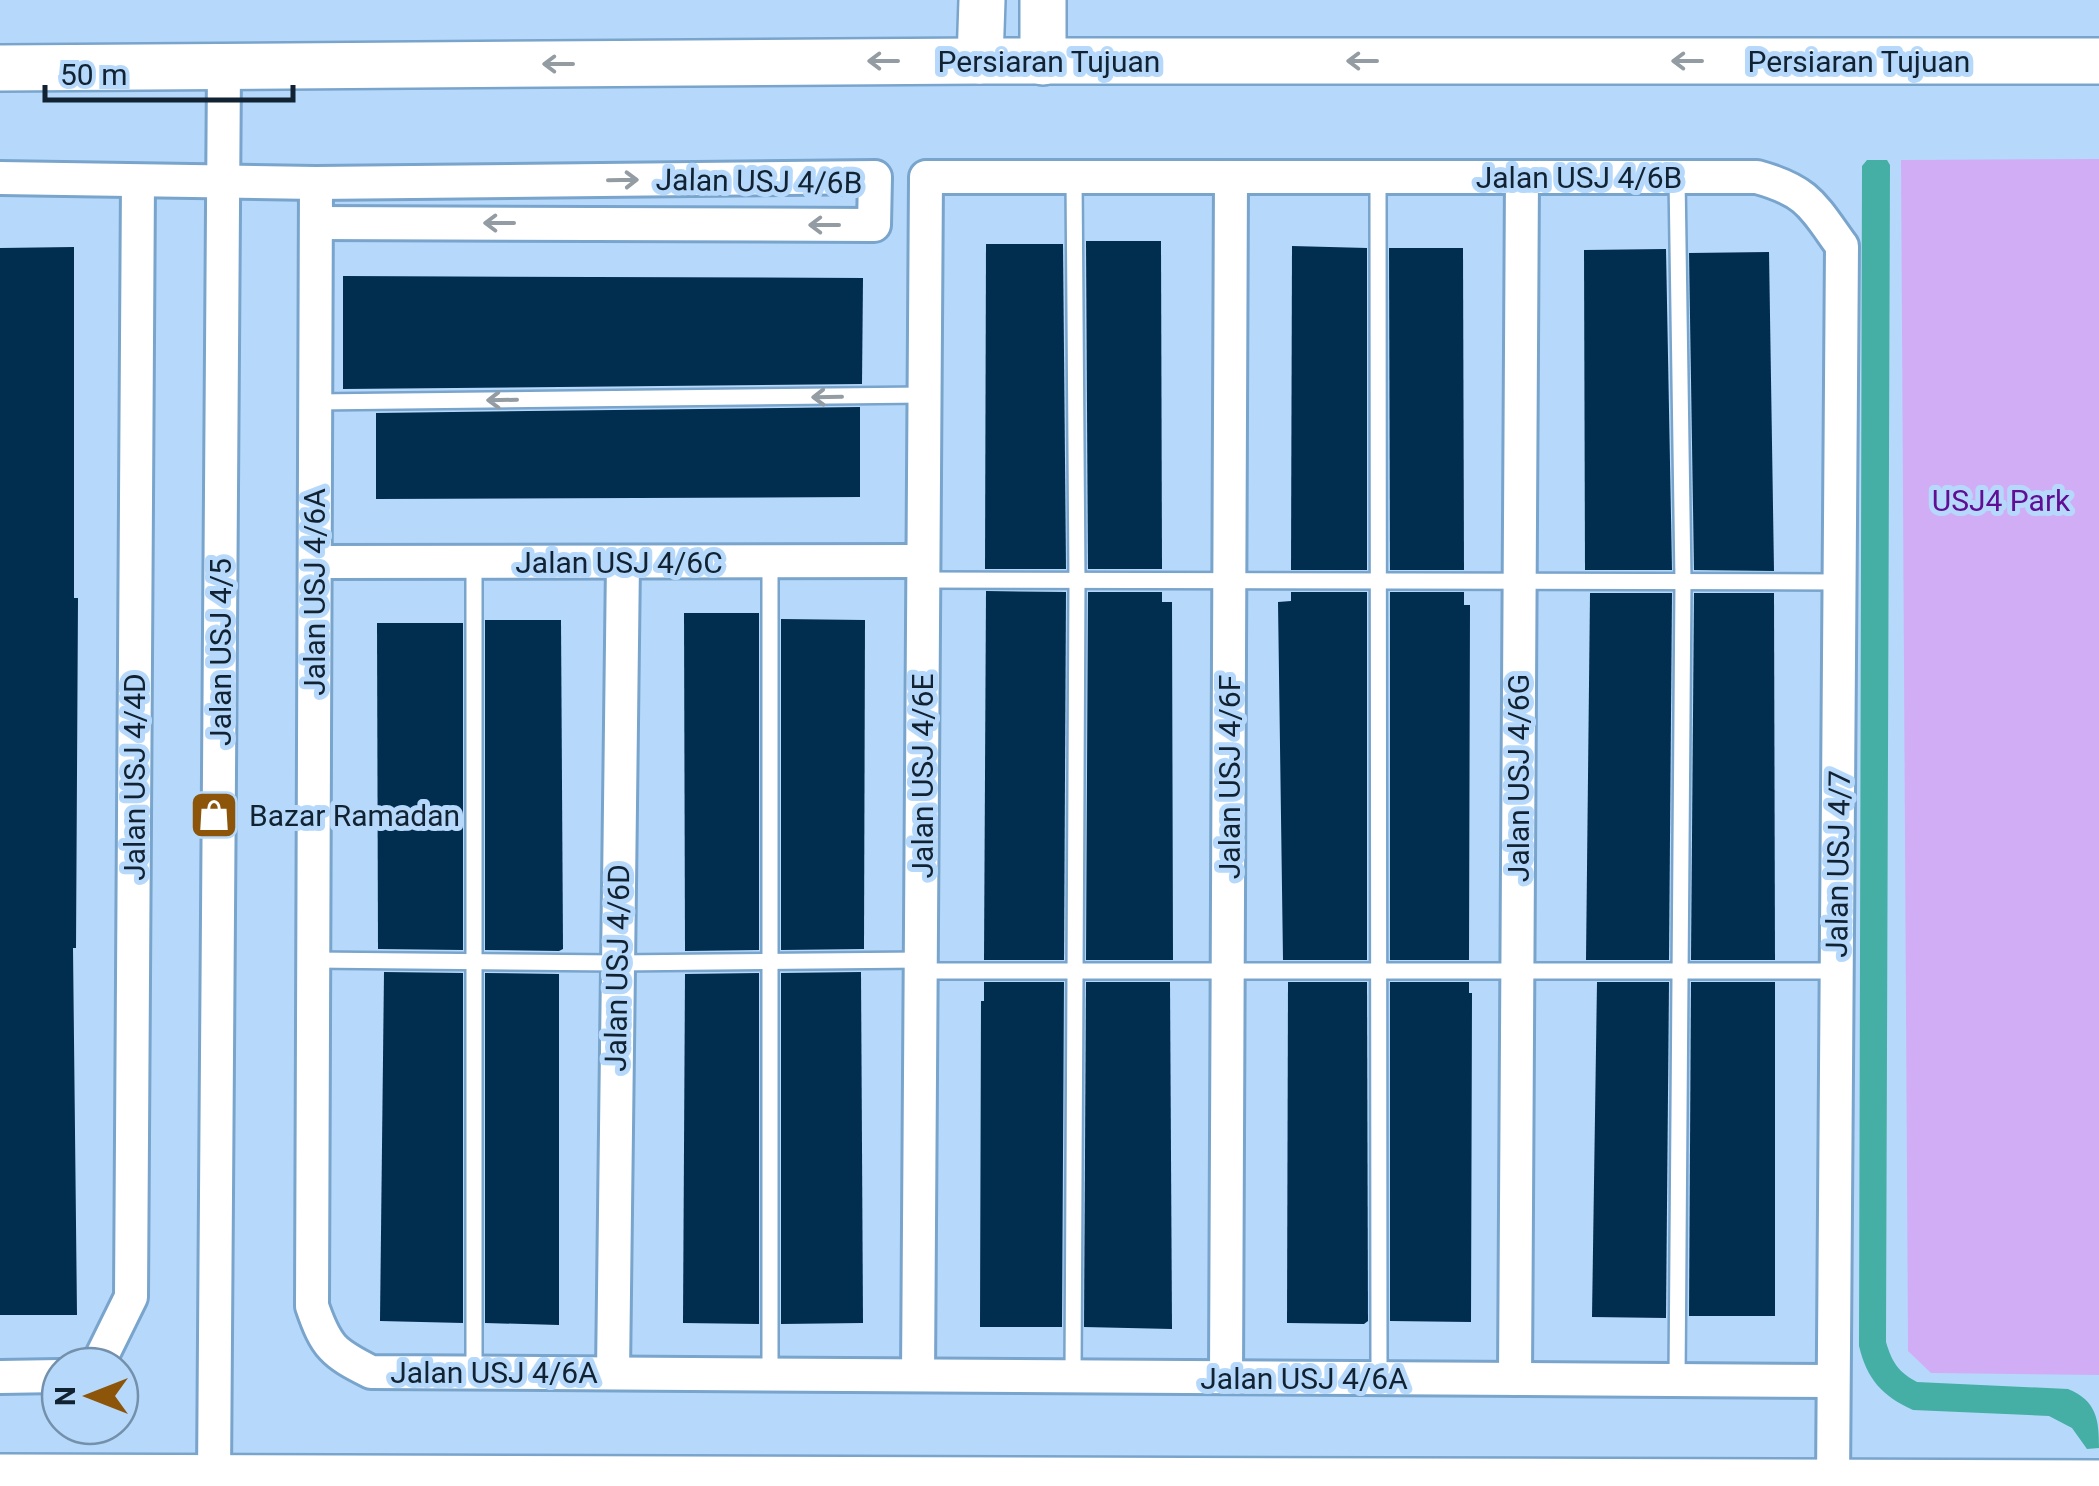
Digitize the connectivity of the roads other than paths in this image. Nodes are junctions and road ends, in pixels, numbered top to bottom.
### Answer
1 (982, 0) edge
2 (1043, 0) edge
3 (980, 60) junction
4 (2099, 61) edge
5 (1043, 62) junction
6 (224, 67) junction
7 (0, 68) edge
8 (926, 177) joint
9 (1074, 177) junction
10 (1231, 177) junction
11 (1378, 177) junction
12 (1522, 177) junction
13 (1677, 177) junction
14 (0, 178) edge
15 (138, 181) junction
16 (223, 184) junction
17 (316, 184) junction
18 (316, 222) junction
19 (1842, 246) joint
20 (924, 396) junction
21 (315, 402) junction
22 (770, 561) junction
23 (314, 562) junction
24 (474, 562) junction
25 (622, 562) junction
26 (923, 570) junction
27 (1077, 580) junction
28 (1230, 580) junction
29 (1377, 581) junction
30 (1520, 581) junction
31 (1683, 581) junction
32 (1842, 582) junction
33 (313, 960) junction
34 (474, 961) junction
35 (773, 961) junction
36 (617, 963) junction
37 (920, 966) junction
38 (1076, 971) junction
39 (1228, 971) junction
40 (1381, 971) junction
41 (1517, 971) junction
42 (1680, 971) junction
43 (1837, 971) junction
44 (107, 1346) edge
45 (474, 1372) junction
46 (613, 1373) junction
47 (770, 1374) junction
48 (918, 1375) junction
49 (40, 1376) edge
50 (1073, 1376) junction
51 (0, 1377) edge
52 (1226, 1377) junction
53 (1379, 1378) junction
54 (1515, 1379) junction
55 (1677, 1380) junction
56 (1833, 1381) junction
57 (0, 1477) edge
58 (214, 1478) junction
59 (1834, 1482) junction
60 (2099, 1482) edge
61 (2036, 1484) edge

1 - 3 main road
2 - 5 main road
3 - 5 main road, Persiaran Tujuan
3 -> 6 main road, Persiaran Tujuan
4 -> 5 main road, Persiaran Tujuan
6 - 7 main road, Persiaran Tujuan
6 - 16 street, Jalan USJ 4/5
8 - 9 street, Jalan USJ 4/6B
8 - 20 street, Jalan USJ 4/6E
9 - 10 street, Jalan USJ 4/6B
9 - 27 lane
10 - 11 street, Jalan USJ 4/6B
10 - 28 street, Jalan USJ 4/6F
11 - 12 street, Jalan USJ 4/6B
11 - 29 lane
12 - 13 street, Jalan USJ 4/6B
12 - 30 street, Jalan USJ 4/6G
13 - 19 street, Jalan USJ 4/6B
13 - 31 lane
14 - 15 street, Jalan USJ 4/6B
15 - 16 street, Jalan USJ 4/6B
15 - 44 street, Jalan USJ 4/4D
16 - 17 street, Jalan USJ 4/6B
16 - 58 street, Jalan USJ 4/5
17 - 18 street, Jalan USJ 4/6A
17 -> 18 street, Jalan USJ 4/6B
18 - 21 street, Jalan USJ 4/6A
19 - 32 street, Jalan USJ 4/7
20 -> 21 lane
20 - 26 street, Jalan USJ 4/6E
21 - 23 street, Jalan USJ 4/6A
22 - 25 street, Jalan USJ 4/6C
22 - 26 street, Jalan USJ 4/6C
22 - 35 lane
23 - 24 street, Jalan USJ 4/6C
23 - 33 street, Jalan USJ 4/6A
24 - 25 street, Jalan USJ 4/6C
24 - 34 lane
25 - 36 street, Jalan USJ 4/6D
26 - 27 lane
26 - 37 street, Jalan USJ 4/6E
27 - 28 lane
27 - 38 lane
28 - 29 lane
28 - 39 street, Jalan USJ 4/6F
29 - 30 lane
29 - 40 lane
30 - 31 lane
30 - 41 street, Jalan USJ 4/6G
31 - 32 lane
31 - 42 lane
32 - 43 street, Jalan USJ 4/7
33 - 34 lane
33 - 45 street, Jalan USJ 4/6A
34 - 36 lane
34 - 45 lane
35 - 36 lane
35 - 37 lane
35 - 47 lane
36 - 46 street, Jalan USJ 4/6D
37 - 38 lane
37 - 48 street, Jalan USJ 4/6E
38 - 39 lane
38 - 50 lane
39 - 40 lane
39 - 52 street, Jalan USJ 4/6F
40 - 41 lane
40 - 53 lane
41 - 42 lane
41 - 54 street, Jalan USJ 4/6G
42 - 43 lane
42 - 55 lane
43 - 56 street, Jalan USJ 4/7
45 - 46 street, Jalan USJ 4/6A
46 - 47 street, Jalan USJ 4/6A
47 - 48 street, Jalan USJ 4/6A
48 - 50 street, Jalan USJ 4/6A
49 - 51 street
50 - 52 street, Jalan USJ 4/6A
52 - 53 street, Jalan USJ 4/6A
53 - 54 street, Jalan USJ 4/6A
54 - 55 street, Jalan USJ 4/6A
55 - 56 street, Jalan USJ 4/6A
56 - 59 street, Jalan USJ 4/7
57 - 58 main road
58 - 59 main road
59 - 61 main road
60 - 61 main road

